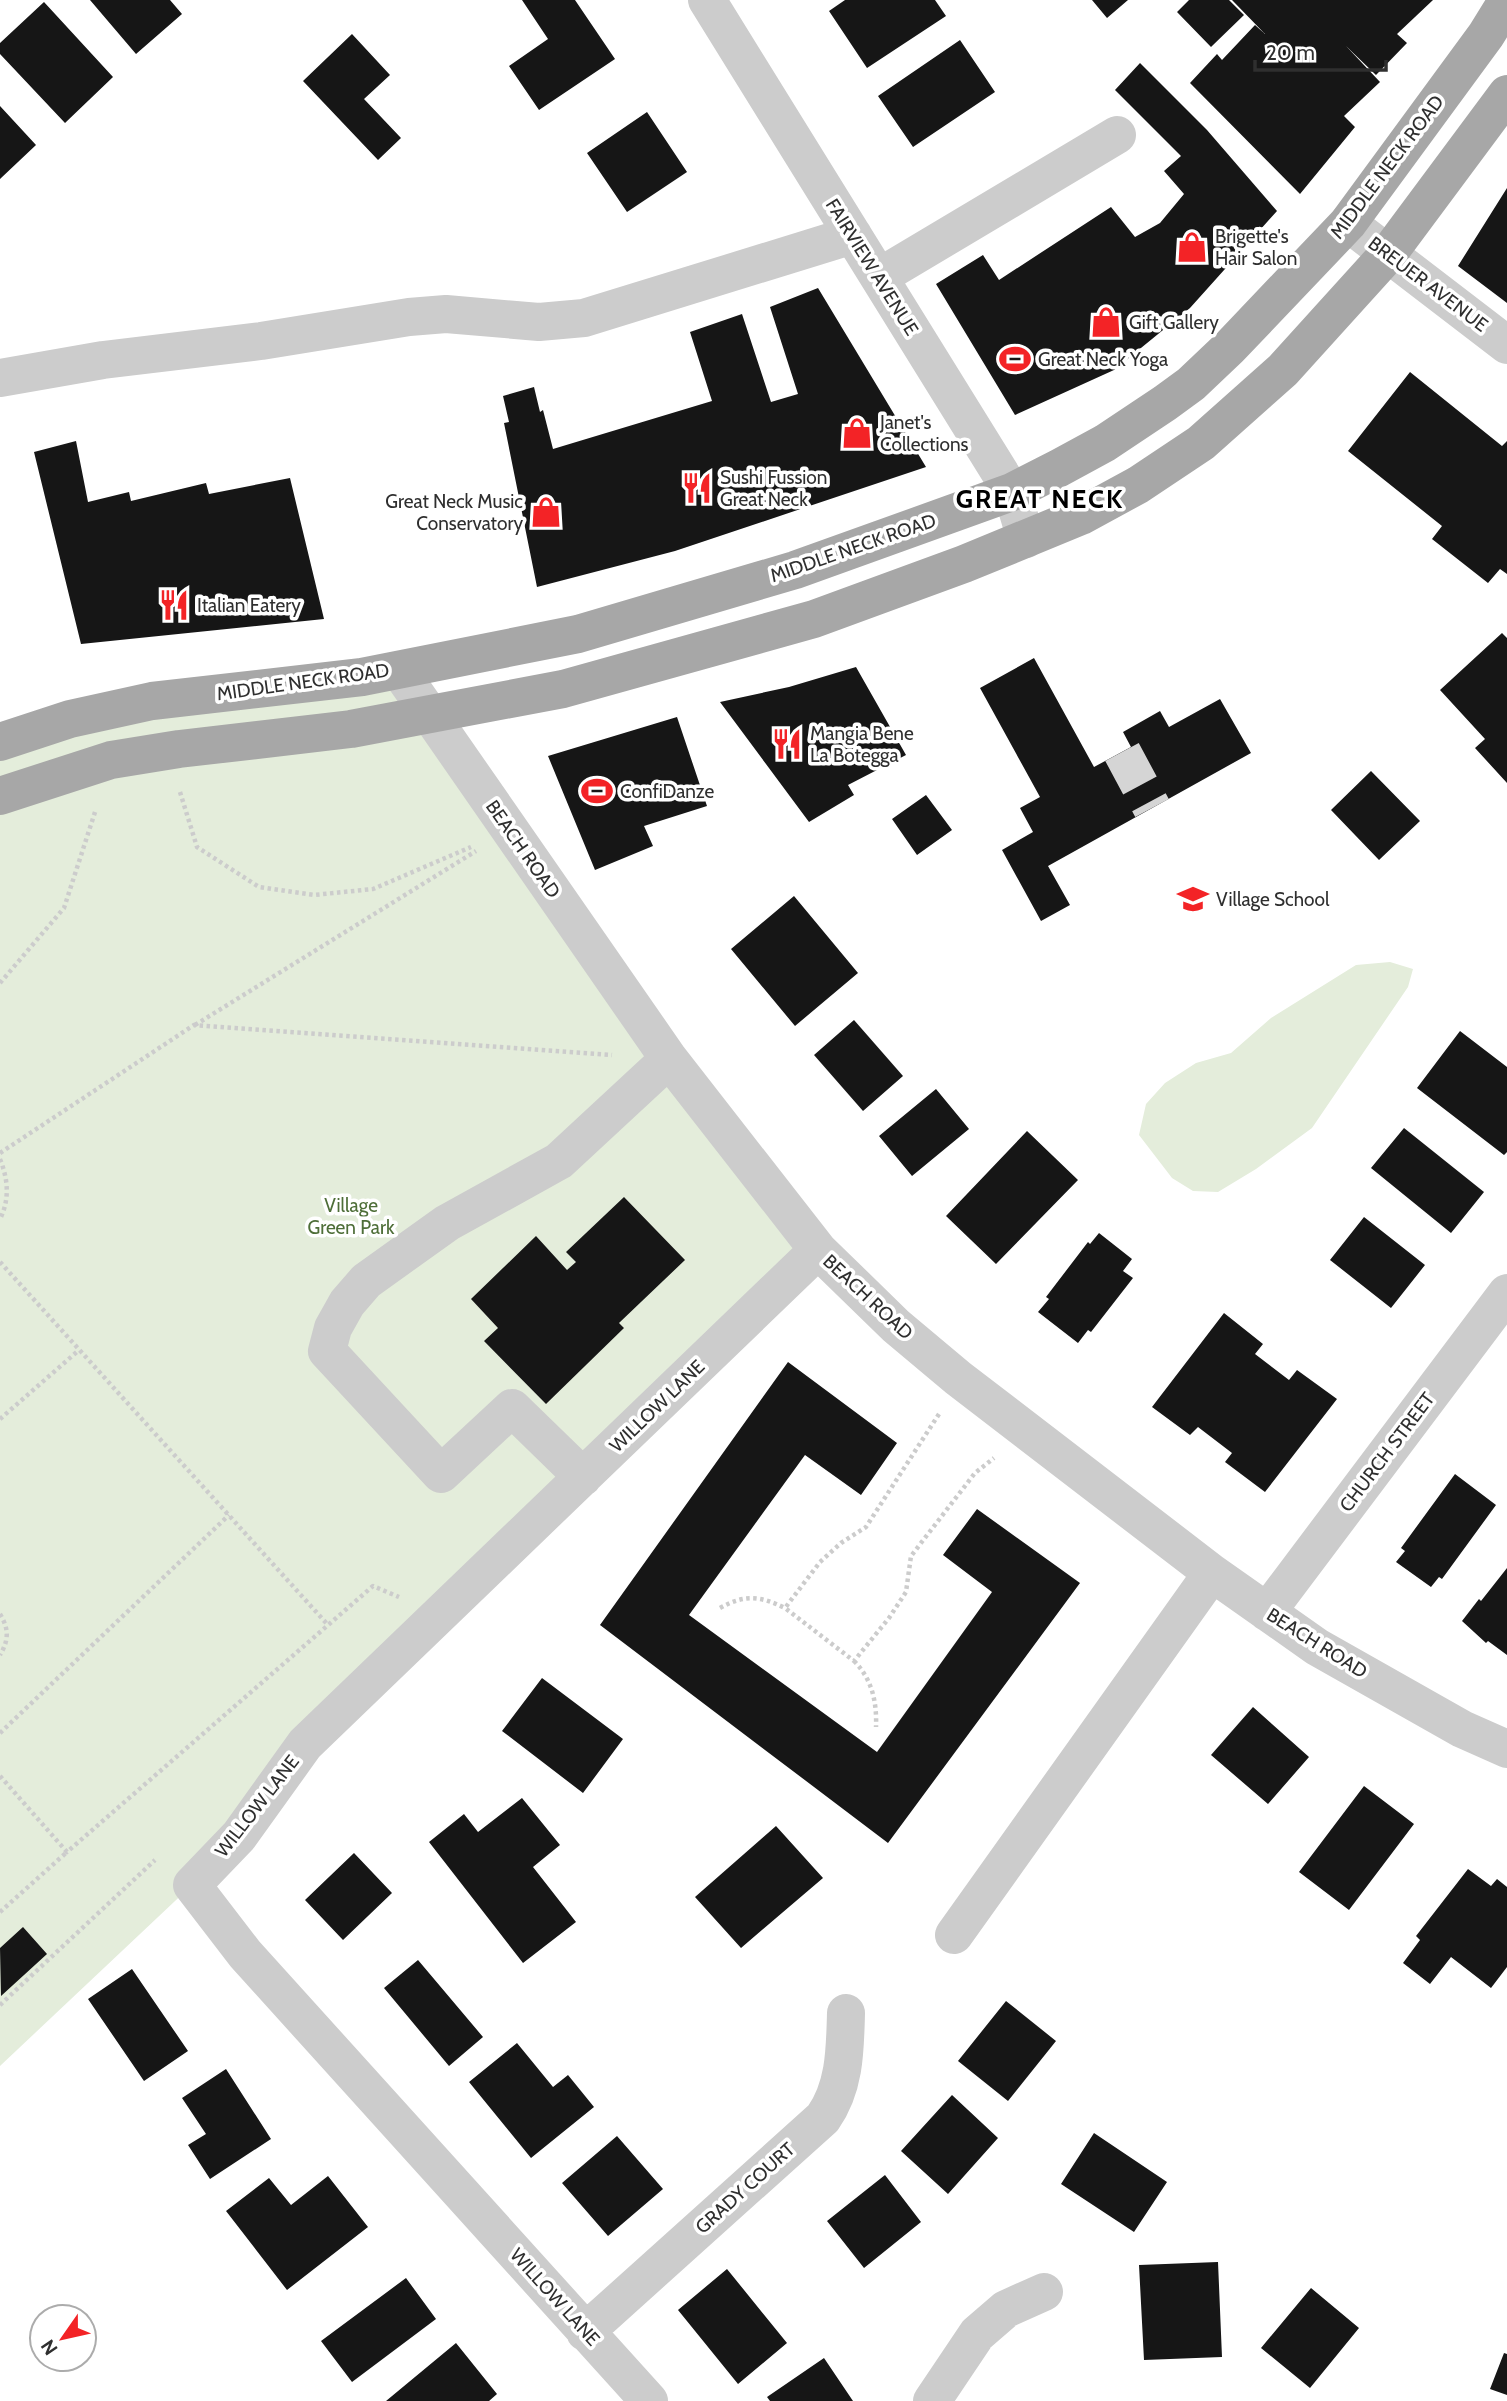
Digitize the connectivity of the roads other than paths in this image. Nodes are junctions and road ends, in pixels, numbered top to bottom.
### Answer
1 (707, 0) edge
2 (1507, 1) edge
3 (1507, 94) edge
4 (1117, 135) dead end
5 (1348, 223) junction
6 (853, 235) junction
7 (1388, 254) junction
8 (879, 277) junction
9 (1507, 345) edge
10 (0, 378) edge
11 (1012, 492) junction
12 (1026, 538) junction
13 (399, 670) junction
14 (430, 713) junction
15 (0, 741) edge
16 (0, 796) edge
17 (669, 1059) junction
18 (818, 1250) junction
19 (1507, 1293) edge
20 (583, 1478) junction
21 (1212, 1573) junction
22 (1267, 1612) junction
23 (1507, 1749) edge
24 (954, 1935) dead end
25 (846, 2013) dead end
26 (1044, 2292) dead end
27 (585, 2332) junction
28 (649, 2401) edge
29 (932, 2401) edge

1 - 6 street, FAIRVIEW AVENUE
2 - 5 main road, MIDDLE NECK ROAD
3 - 7 main road
4 - 8 street
5 - 7 street, BREUER AVENUE
5 - 11 main road, MIDDLE NECK ROAD
6 - 8 street, FAIRVIEW AVENUE
6 - 10 street
7 - 9 street, BREUER AVENUE
7 - 12 main road
8 - 11 street, FAIRVIEW AVENUE
11 - 12 street, FAIRVIEW AVENUE
11 - 13 main road, MIDDLE NECK ROAD
12 - 14 main road
13 - 14 street, BEACH ROAD
13 - 15 main road, MIDDLE NECK ROAD
14 - 16 main road
14 - 17 street, BEACH ROAD
17 - 18 street, BEACH ROAD
17 - 20 street
18 - 20 street, WILLOW LANE
18 - 21 street, BEACH ROAD
19 - 22 street, CHURCH STREET
20 - 27 street, WILLOW LANE
21 - 22 street, BEACH ROAD
21 - 24 street
22 - 23 street, BEACH ROAD
25 - 27 street, GRADY COURT
26 - 29 street
27 - 28 street, WILLOW LANE

